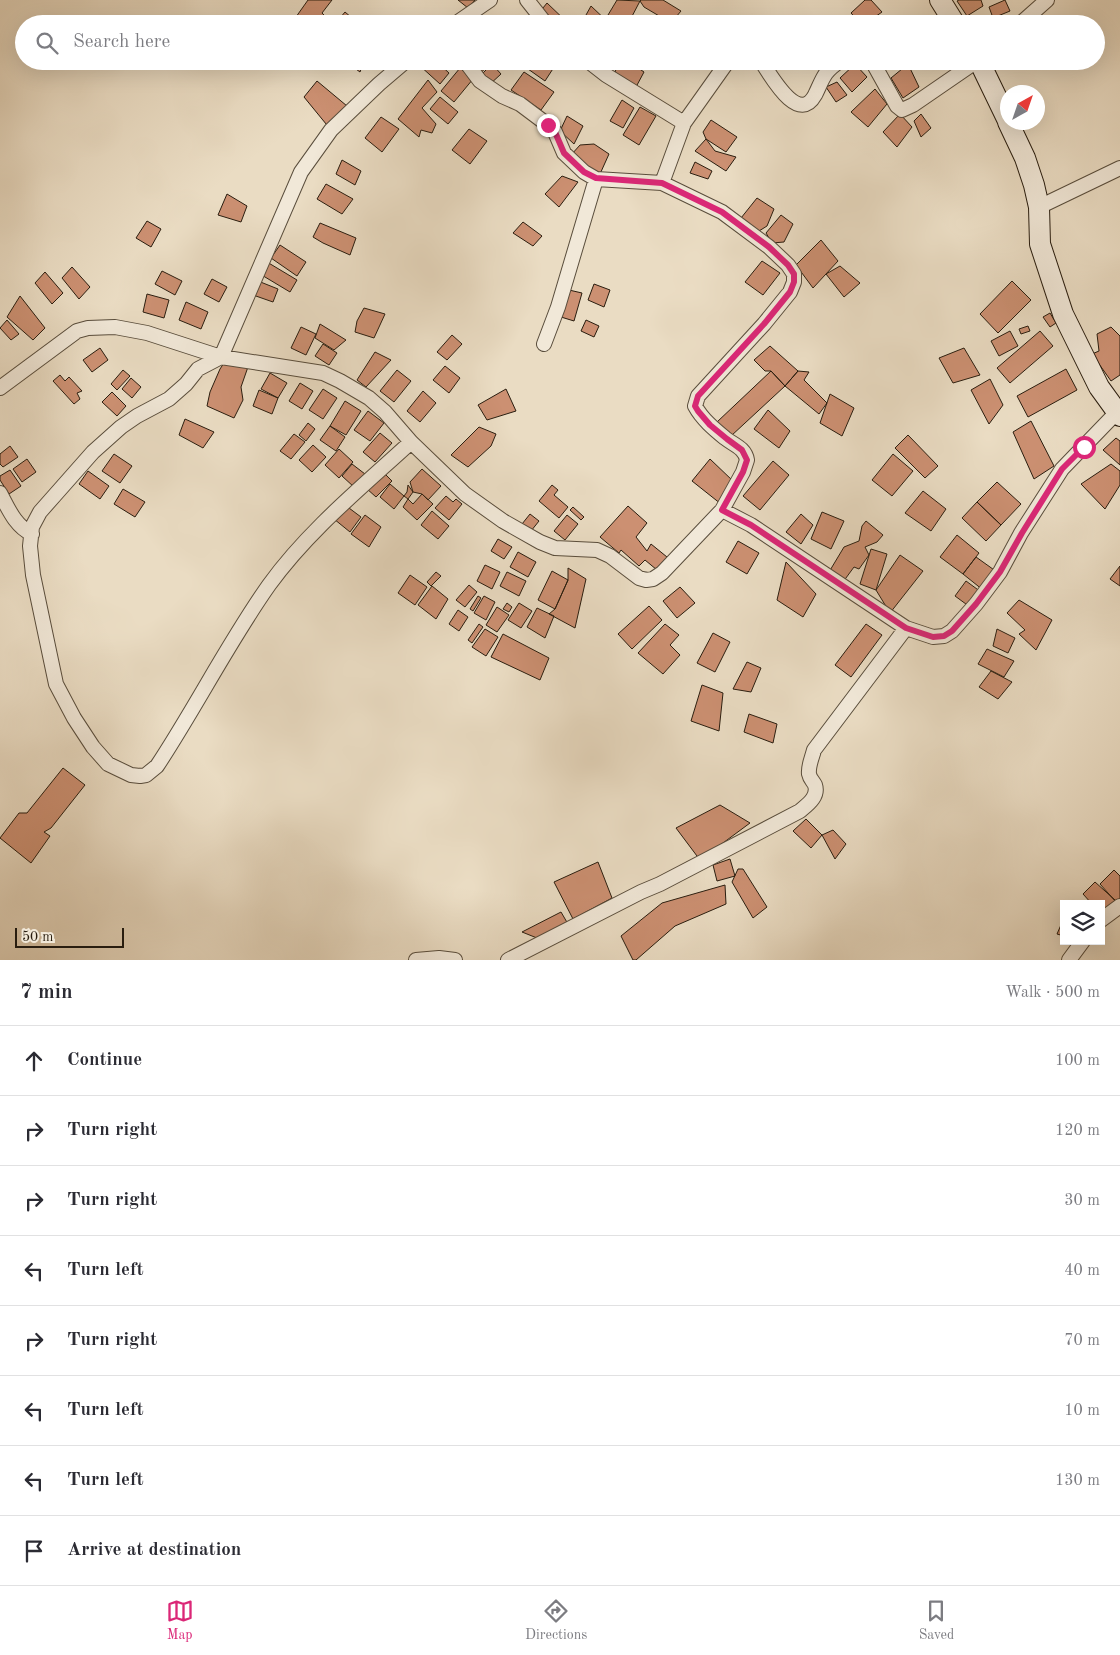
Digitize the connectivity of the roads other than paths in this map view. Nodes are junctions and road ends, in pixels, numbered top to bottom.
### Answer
1 (490, 0) edge
2 (527, 0) edge
3 (940, 0) edge
4 (1047, 0) edge
5 (468, 15) edge
6 (539, 15) edge
7 (949, 15) edge
8 (1030, 15) edge
9 (395, 70) edge
10 (471, 70) edge
11 (600, 70) edge
12 (722, 70) edge
13 (767, 70) edge
14 (828, 70) edge
15 (877, 70) edge
16 (964, 70) edge
17 (982, 70) edge
18 (1000, 106) edge
19 (684, 123) junction
20 (1011, 130) edge
21 (1120, 168) edge
22 (596, 178) junction
23 (662, 183) junction
24 (1038, 207) junction
25 (544, 344) dead end
26 (221, 357) junction
27 (0, 388) edge
28 (1118, 414) edge
29 (411, 442) junction
30 (0, 492) edge
31 (722, 510) junction
32 (32, 534) junction
33 (906, 628) junction
34 (1120, 906) edge
35 (1105, 917) edge
36 (1080, 945) edge
37 (416, 960) edge
38 (454, 960) edge
39 (508, 960) edge
40 (1069, 960) edge

1 - 5 street
2 - 6 street
3 - 7 street
4 - 8 street
9 - 26 street
10 - 22 street
11 - 19 street
12 - 19 street
13 - 14 street
15 - 16 street
17 - 18 street
19 - 23 street
20 - 24 street
21 - 24 street
22 - 23 street
22 - 25 street
23 - 31 street
24 - 28 street
26 - 27 street
26 - 29 street
26 - 32 street
28 - 33 street
29 - 31 street
29 - 32 street
30 - 32 street
31 - 33 street
33 - 39 street
34 - 35 street
36 - 40 street
37 - 38 street

